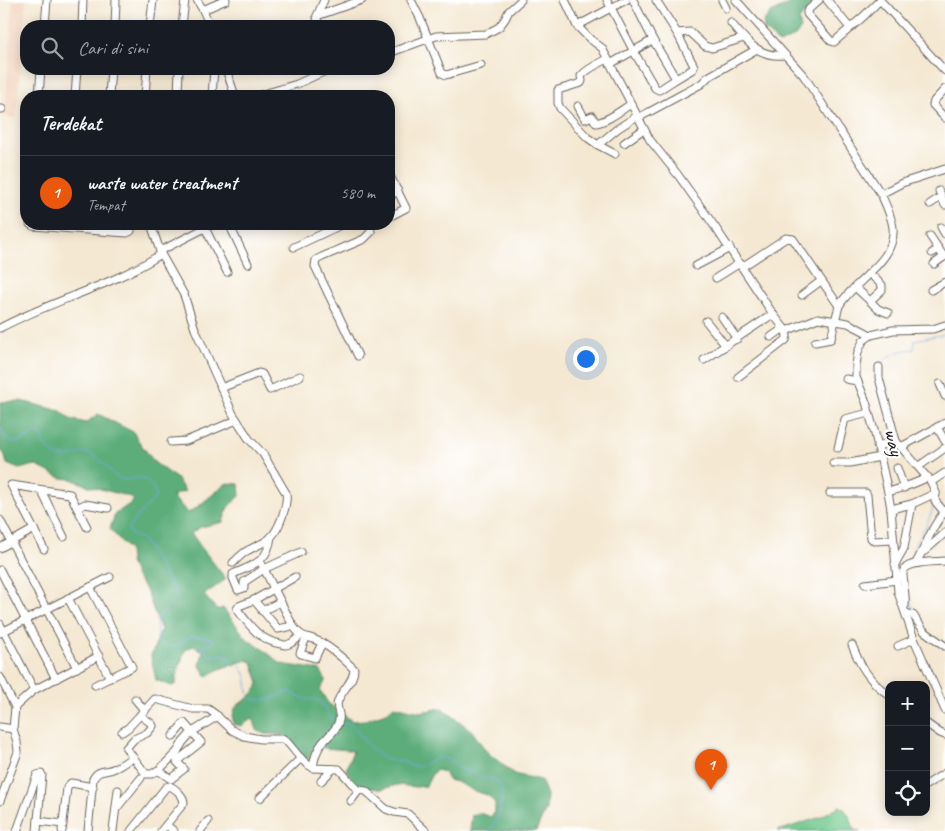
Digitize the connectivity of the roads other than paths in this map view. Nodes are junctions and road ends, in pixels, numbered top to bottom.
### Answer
1 (47, 0) edge
2 (83, 0) edge
3 (116, 0) edge
4 (152, 0) edge
5 (185, 0) edge
6 (197, 0) edge
7 (226, 0) edge
8 (324, 0) edge
9 (362, 0) edge
10 (411, 0) edge
11 (521, 0) edge
12 (565, 0) edge
13 (608, 0) edge
14 (626, 0) edge
15 (633, 0) edge
16 (722, 0) edge
17 (736, 0) edge
18 (819, 0) edge
19 (827, 0) edge
20 (880, 0) edge
21 (658, 1) edge
22 (612, 8) junction
23 (726, 8) dead end
24 (203, 10) junction
25 (318, 16) junction
26 (45, 20) edge
27 (82, 20) edge
28 (115, 20) edge
29 (150, 20) edge
30 (183, 20) edge
31 (207, 20) edge
32 (318, 20) edge
33 (731, 23) dead end
34 (577, 26) junction
35 (850, 28) junction
36 (677, 32) junction
37 (744, 38) junction
38 (427, 39) junction
39 (653, 40) junction
40 (756, 49) junction
41 (633, 50) junction
42 (395, 51) edge
43 (785, 55) junction
44 (609, 62) junction
45 (481, 65) dead end
46 (945, 71) edge
47 (41, 75) edge
48 (77, 75) edge
49 (111, 75) edge
50 (147, 75) edge
51 (180, 75) edge
52 (214, 75) edge
53 (228, 75) edge
54 (317, 75) edge
55 (676, 80) junction
56 (39, 90) edge
57 (75, 90) edge
58 (109, 90) edge
59 (145, 90) edge
60 (178, 90) edge
61 (212, 90) edge
62 (233, 90) edge
63 (276, 90) edge
64 (945, 90) edge
65 (631, 104) junction
66 (578, 106) dead end
67 (637, 117) junction
68 (945, 118) edge
69 (644, 129) junction
70 (624, 143) dead end
71 (598, 144) junction
72 (614, 154) dead end
73 (945, 169) edge
74 (395, 185) edge
75 (398, 191) junction
76 (395, 193) edge
77 (882, 194) junction
78 (930, 204) dead end
79 (945, 205) edge
80 (395, 214) edge
81 (114, 230) edge
82 (131, 230) edge
83 (153, 230) edge
84 (197, 230) edge
85 (206, 230) edge
86 (232, 230) edge
87 (330, 230) edge
88 (371, 230) edge
89 (930, 236) dead end
90 (294, 247) dead end
91 (730, 248) junction
92 (939, 249) junction
93 (160, 253) junction
94 (932, 253) dead end
95 (945, 256) edge
96 (248, 264) dead end
97 (934, 264) dead end
98 (741, 265) junction
99 (696, 266) dead end
100 (227, 272) dead end
101 (869, 273) junction
102 (716, 278) dead end
103 (821, 281) junction
104 (945, 282) edge
105 (855, 287) junction
106 (931, 290) dead end
107 (802, 295) dead end
108 (870, 301) junction
109 (839, 306) junction
110 (888, 313) dead end
111 (773, 314) junction
112 (722, 318) dead end
113 (706, 321) dead end
114 (835, 321) junction
115 (945, 325) edge
116 (0, 328) edge
117 (785, 330) junction
118 (871, 335) junction
119 (772, 337) dead end
120 (738, 339) junction
121 (815, 342) dead end
122 (726, 346) junction
123 (358, 356) dead end
124 (704, 360) dead end
125 (879, 366) dead end
126 (300, 376) dead end
127 (738, 377) dead end
128 (846, 379) dead end
129 (857, 381) junction
130 (940, 384) dead end
131 (221, 388) junction
132 (945, 396) edge
133 (869, 413) junction
134 (237, 420) junction
135 (945, 423) edge
136 (937, 427) junction
137 (945, 441) edge
138 (171, 442) dead end
139 (899, 444) junction
140 (877, 446) junction
141 (838, 448) dead end
142 (945, 448) edge
143 (880, 457) junction
144 (833, 463) dead end
145 (919, 466) junction
146 (897, 468) dead end
147 (945, 474) edge
148 (930, 479) junction
149 (904, 488) junction
150 (41, 490) junction
151 (888, 492) junction
152 (830, 493) dead end
153 (936, 493) junction
154 (912, 504) junction
155 (77, 508) junction
156 (108, 508) dead end
157 (891, 509) junction
158 (945, 512) edge
159 (0, 520) edge
160 (87, 527) dead end
161 (34, 530) junction
162 (945, 533) edge
163 (64, 537) dead end
164 (271, 537) junction
165 (893, 540) junction
166 (11, 542) junction
167 (0, 548) edge
168 (44, 549) dead end
169 (301, 552) dead end
170 (923, 553) junction
171 (260, 561) junction
172 (945, 561) edge
173 (233, 563) dead end
174 (916, 563) junction
175 (895, 564) junction
176 (264, 569) junction
177 (0, 570) edge
178 (110, 577) dead end
179 (295, 578) dead end
180 (897, 580) junction
181 (865, 584) dead end
182 (90, 587) junction
183 (274, 588) junction
184 (68, 598) junction
185 (254, 600) junction
186 (280, 602) junction
187 (46, 609) junction
188 (262, 611) junction
189 (905, 611) junction
190 (26, 620) junction
191 (293, 626) junction
192 (1, 629) edge
193 (304, 636) junction
194 (914, 639) junction
195 (322, 643) junction
196 (852, 645) dead end
197 (898, 646) dead end
198 (945, 646) edge
199 (99, 656) junction
200 (77, 668) junction
201 (0, 677) edge
202 (110, 678) junction
203 (56, 679) junction
204 (95, 685) dead end
205 (34, 690) junction
206 (885, 692) edge
207 (135, 699) dead end
208 (15, 707) junction
209 (945, 710) edge
210 (142, 713) junction
211 (218, 716) junction
212 (930, 726) edge
213 (0, 727) edge
214 (13, 729) junction
215 (122, 732) dead end
216 (192, 732) junction
217 (945, 735) edge
218 (173, 736) dead end
219 (301, 758) junction
220 (130, 759) dead end
221 (162, 767) dead end
222 (313, 768) junction
223 (333, 769) junction
224 (945, 773) edge
225 (141, 778) dead end
226 (321, 781) dead end
227 (930, 783) edge
228 (93, 787) junction
229 (118, 790) dead end
230 (359, 790) junction
231 (260, 798) dead end
232 (0, 801) edge
233 (352, 801) dead end
234 (116, 809) junction
235 (38, 821) junction
236 (208, 821) dead end
237 (62, 828) edge
238 (164, 828) edge
239 (17, 831) edge
240 (37, 831) edge
241 (88, 831) edge
242 (113, 831) edge
243 (130, 831) edge
244 (174, 831) edge
245 (200, 831) edge
246 (426, 831) edge

1 - 26 street
2 - 27 street
3 - 28 street
4 - 29 street
5 - 30 street
6 - 24 street
7 - 24 street
8 - 25 street
9 - 25 street
10 - 38 street
11 - 38 street
12 - 34 street
13 - 22 street
14 - 22 street
15 - 39 street
16 - 23 street
17 - 43 street
18 - 35 street
19 - 35 street
20 - 35 street
20 - 46 street
21 - 36 street
22 - 34 street
22 - 41 street
24 - 31 street
25 - 32 street
33 - 37 street
34 - 44 street
36 - 37 street
36 - 55 street
37 - 40 street
38 - 42 street
38 - 45 street
39 - 41 street
39 - 55 street
40 - 43 street
40 - 67 street
41 - 44 street
41 - 55 street
43 - 77 street
44 - 65 street
44 - 71 street
47 - 56 street
48 - 57 street
49 - 58 street
50 - 59 street
51 - 60 street
52 - 61 street
53 - 62 street
54 - 63 street
64 - 68 street
65 - 66 street
65 - 67 street
67 - 69 street
67 - 71 street
69 - 70 street
69 - 91 street
71 - 72 street
73 - 77 street
74 - 75 street
75 - 76 street
75 - 80 street
77 - 101 street
78 - 79 street
81 - 82 street
83 - 93 street
84 - 93 street
85 - 100 street
86 - 96 street
87 - 90 street
88 - 123 street
89 - 92 street
91 - 98 street
91 - 99 street
92 - 94 street
92 - 95 street
93 - 116 street
93 - 131 street
95 - 97 street
98 - 102 street
98 - 103 street
98 - 111 street
101 - 105 street
101 - 108 street
103 - 107 street
103 - 109 street
104 - 106 street
105 - 108 street
105 - 109 street
108 - 110 street
109 - 114 street
111 - 117 street
111 - 120 street
112 - 120 street
113 - 122 street
114 - 117 street
114 - 118 street
114 - 121 street
115 - 118 street
117 - 119 street
117 - 127 street
118 - 129 street, way
120 - 122 street
122 - 124 street
125 - 139 street
126 - 131 street
128 - 129 street
129 - 133 street, way
130 - 132 street
131 - 134 street
133 - 140 street, way
133 - 141 street
134 - 138 street
134 - 164 street
135 - 136 street
136 - 137 street
136 - 139 street
139 - 140 street
139 - 145 street
140 - 143 street, way
142 - 145 street
143 - 144 street
143 - 151 street, way
145 - 148 street
146 - 149 street
147 - 148 street
148 - 149 street
148 - 153 street
149 - 151 street
150 - 155 street
150 - 161 street
150 - 163 street
151 - 157 street, way
152 - 165 street
153 - 154 street
153 - 158 street
154 - 157 street
154 - 175 street
155 - 156 street
155 - 160 street
157 - 165 street, way
158 - 170 street
159 - 166 street
161 - 166 street
161 - 168 street
162 - 170 street
164 - 171 street
164 - 173 street
165 - 175 street, way
166 - 167 street
166 - 187 street
169 - 176 street
170 - 174 street
171 - 176 street
171 - 176 street
172 - 174 street
174 - 189 street
175 - 180 street, way
176 - 183 street
177 - 190 street
178 - 182 street
179 - 183 street
180 - 181 street
180 - 189 street, way
182 - 184 street
182 - 202 street
183 - 185 street
183 - 186 street
184 - 187 street
184 - 199 street
185 - 188 street
185 - 193 street
186 - 188 street
186 - 191 street
187 - 190 street
187 - 200 street
188 - 191 street
189 - 194 street, way
189 - 198 street
190 - 192 street
190 - 203 street
191 - 193 street
192 - 205 street
193 - 195 street
193 - 195 street
194 - 197 street
194 - 209 street, way
195 - 222 street
196 - 206 street
199 - 200 street
199 - 202 street
200 - 203 street
201 - 208 street
202 - 204 street
203 - 205 street
205 - 208 street
207 - 210 street
208 - 214 street
210 - 211 street
210 - 215 street
210 - 216 street
211 - 216 street
211 - 219 street
212 - 217 street
213 - 214 street
214 - 232 street
216 - 218 street
216 - 221 street
219 - 222 street
219 - 231 street
220 - 228 street
222 - 223 street
223 - 226 street
223 - 230 street
224 - 227 street
225 - 234 street
228 - 237 street
228 - 241 street
229 - 234 street
230 - 233 street
230 - 246 street
234 - 242 street
235 - 237 street
235 - 239 street
235 - 240 street
236 - 245 street
238 - 243 street
238 - 244 street

